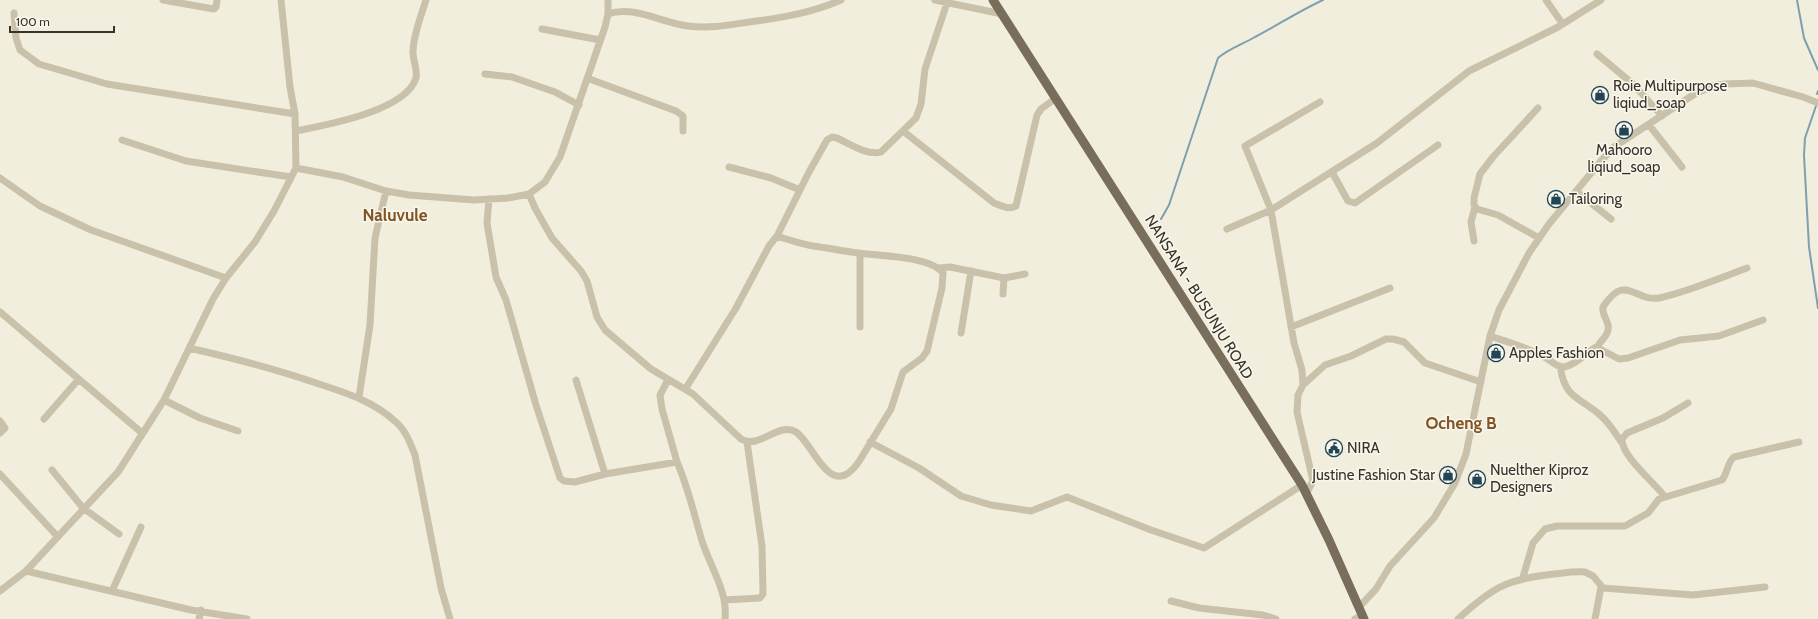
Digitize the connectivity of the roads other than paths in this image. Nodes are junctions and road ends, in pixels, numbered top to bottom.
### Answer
1 (163, 0) edge
2 (217, 0) edge
3 (280, 0) edge
4 (426, 0) edge
5 (608, 0) edge
6 (841, 0) edge
7 (935, 0) edge
8 (993, 0) edge
9 (1546, 0) edge
10 (1601, 0) edge
11 (947, 3) junction
12 (14, 14) dead end
13 (608, 14) junction
14 (1002, 14) junction
15 (1562, 23) junction
16 (542, 29) dead end
17 (600, 40) junction
18 (1597, 54) dead end
19 (485, 74) dead end
20 (587, 78) junction
21 (1056, 98) junction
22 (1320, 102) dead end
23 (1818, 103) edge
24 (578, 104) junction
25 (1538, 108) dead end
26 (296, 114) junction
27 (1662, 116) junction
28 (1649, 125) junction
29 (296, 130) junction
30 (903, 131) junction
31 (683, 132) dead end
32 (122, 140) dead end
33 (1438, 145) dead end
34 (730, 167) dead end
35 (296, 168) junction
36 (1682, 168) dead end
37 (1332, 172) junction
38 (291, 177) junction
39 (0, 178) edge
40 (800, 190) junction
41 (386, 191) junction
42 (1576, 191) junction
43 (529, 194) junction
44 (489, 199) junction
45 (1474, 207) junction
46 (1271, 210) junction
47 (1611, 219) dead end
48 (1227, 229) dead end
49 (777, 236) junction
50 (1539, 238) junction
51 (1474, 241) dead end
52 (860, 254) junction
53 (939, 268) junction
54 (1747, 268) dead end
55 (971, 271) junction
56 (1025, 274) dead end
57 (226, 278) junction
58 (1004, 278) junction
59 (1390, 288) dead end
60 (1003, 294) dead end
61 (0, 312) edge
62 (1763, 320) dead end
63 (860, 327) dead end
64 (1291, 327) junction
65 (961, 333) dead end
66 (1490, 336) junction
67 (1597, 347) junction
68 (189, 348) junction
69 (1560, 366) junction
70 (78, 380) junction
71 (576, 380) dead end
72 (668, 380) junction
73 (1481, 382) junction
74 (1303, 385) junction
75 (686, 388) junction
76 (359, 398) junction
77 (164, 400) junction
78 (1688, 403) dead end
79 (44, 419) dead end
80 (0, 421) edge
81 (238, 431) dead end
82 (0, 433) edge
83 (142, 433) junction
84 (747, 442) junction
85 (870, 442) junction
86 (1799, 442) dead end
87 (1622, 443) junction
88 (677, 462) junction
89 (52, 470) dead end
90 (0, 474) edge
91 (605, 474) junction
92 (1302, 485) junction
93 (1306, 494) junction
94 (1665, 497) junction
95 (83, 508) junction
96 (141, 527) dead end
97 (120, 534) dead end
98 (58, 537) junction
99 (26, 571) junction
100 (1523, 578) junction
101 (1601, 587) junction
102 (1765, 588) dead end
103 (0, 591) edge
104 (112, 591) junction
105 (724, 600) junction
106 (1171, 601) dead end
107 (201, 610) junction
108 (1360, 615) edge
109 (199, 619) edge
110 (248, 619) edge
111 (450, 619) edge
112 (725, 619) edge
113 (1276, 619) edge
114 (1458, 619) edge
115 (1596, 619) edge

1 - 2 street
3 - 26 street
4 - 29 street
5 - 13 street
6 - 13 street
7 - 11 street
8 - 14 main road, NANSANA - BUSUNJU ROAD
9 - 15 street
10 - 15 street
11 - 14 street
11 - 30 street
12 - 26 street
13 - 17 street
14 - 21 main road, NANSANA - BUSUNJU ROAD
15 - 37 street
16 - 17 street
17 - 20 street
18 - 27 street
19 - 24 street
20 - 24 street
20 - 31 street
21 - 30 street
21 - 92 main road, NANSANA - BUSUNJU ROAD
22 - 46 street
23 - 27 street
24 - 43 street
25 - 45 street
26 - 29 street
27 - 28 street
28 - 36 street
28 - 42 street
29 - 35 street
30 - 40 street
32 - 38 street
33 - 37 street
34 - 40 street
35 - 38 street
35 - 41 street
37 - 46 street
38 - 57 street
39 - 57 street
40 - 49 street
41 - 44 street
41 - 76 street
42 - 47 street
42 - 50 street
43 - 44 street
43 - 72 street
44 - 91 street
45 - 50 street
45 - 51 street
46 - 48 street
46 - 64 street
49 - 52 street
49 - 75 street
50 - 66 street
52 - 53 street
52 - 63 street
53 - 55 street
53 - 85 street
54 - 67 street
55 - 58 street
55 - 65 street
56 - 58 street
57 - 68 street
58 - 60 street
59 - 64 street
61 - 70 street
62 - 67 street
64 - 74 street
66 - 69 street
66 - 73 street
67 - 69 street
68 - 76 street
68 - 77 street
69 - 87 street
70 - 79 street
70 - 83 street
71 - 91 street
72 - 75 street
72 - 88 street
73 - 74 street
73 - 108 street
74 - 93 street
75 - 84 street
76 - 111 street
77 - 81 street
77 - 83 street
78 - 87 street
80 - 82 street
83 - 95 street
84 - 85 street
84 - 105 street
85 - 92 street
86 - 94 street
87 - 94 street
88 - 91 street
88 - 105 street
89 - 95 street
90 - 98 street
92 - 93 main road, NANSANA - BUSUNJU ROAD
93 - 108 main road, NANSANA - BUSUNJU ROAD
94 - 100 street
95 - 97 street
95 - 98 street
96 - 104 street
98 - 99 street
99 - 103 street
99 - 104 street
100 - 101 street
100 - 114 street
101 - 102 street
101 - 115 street
104 - 107 street
105 - 112 street
106 - 113 street
107 - 109 street
107 - 110 street

